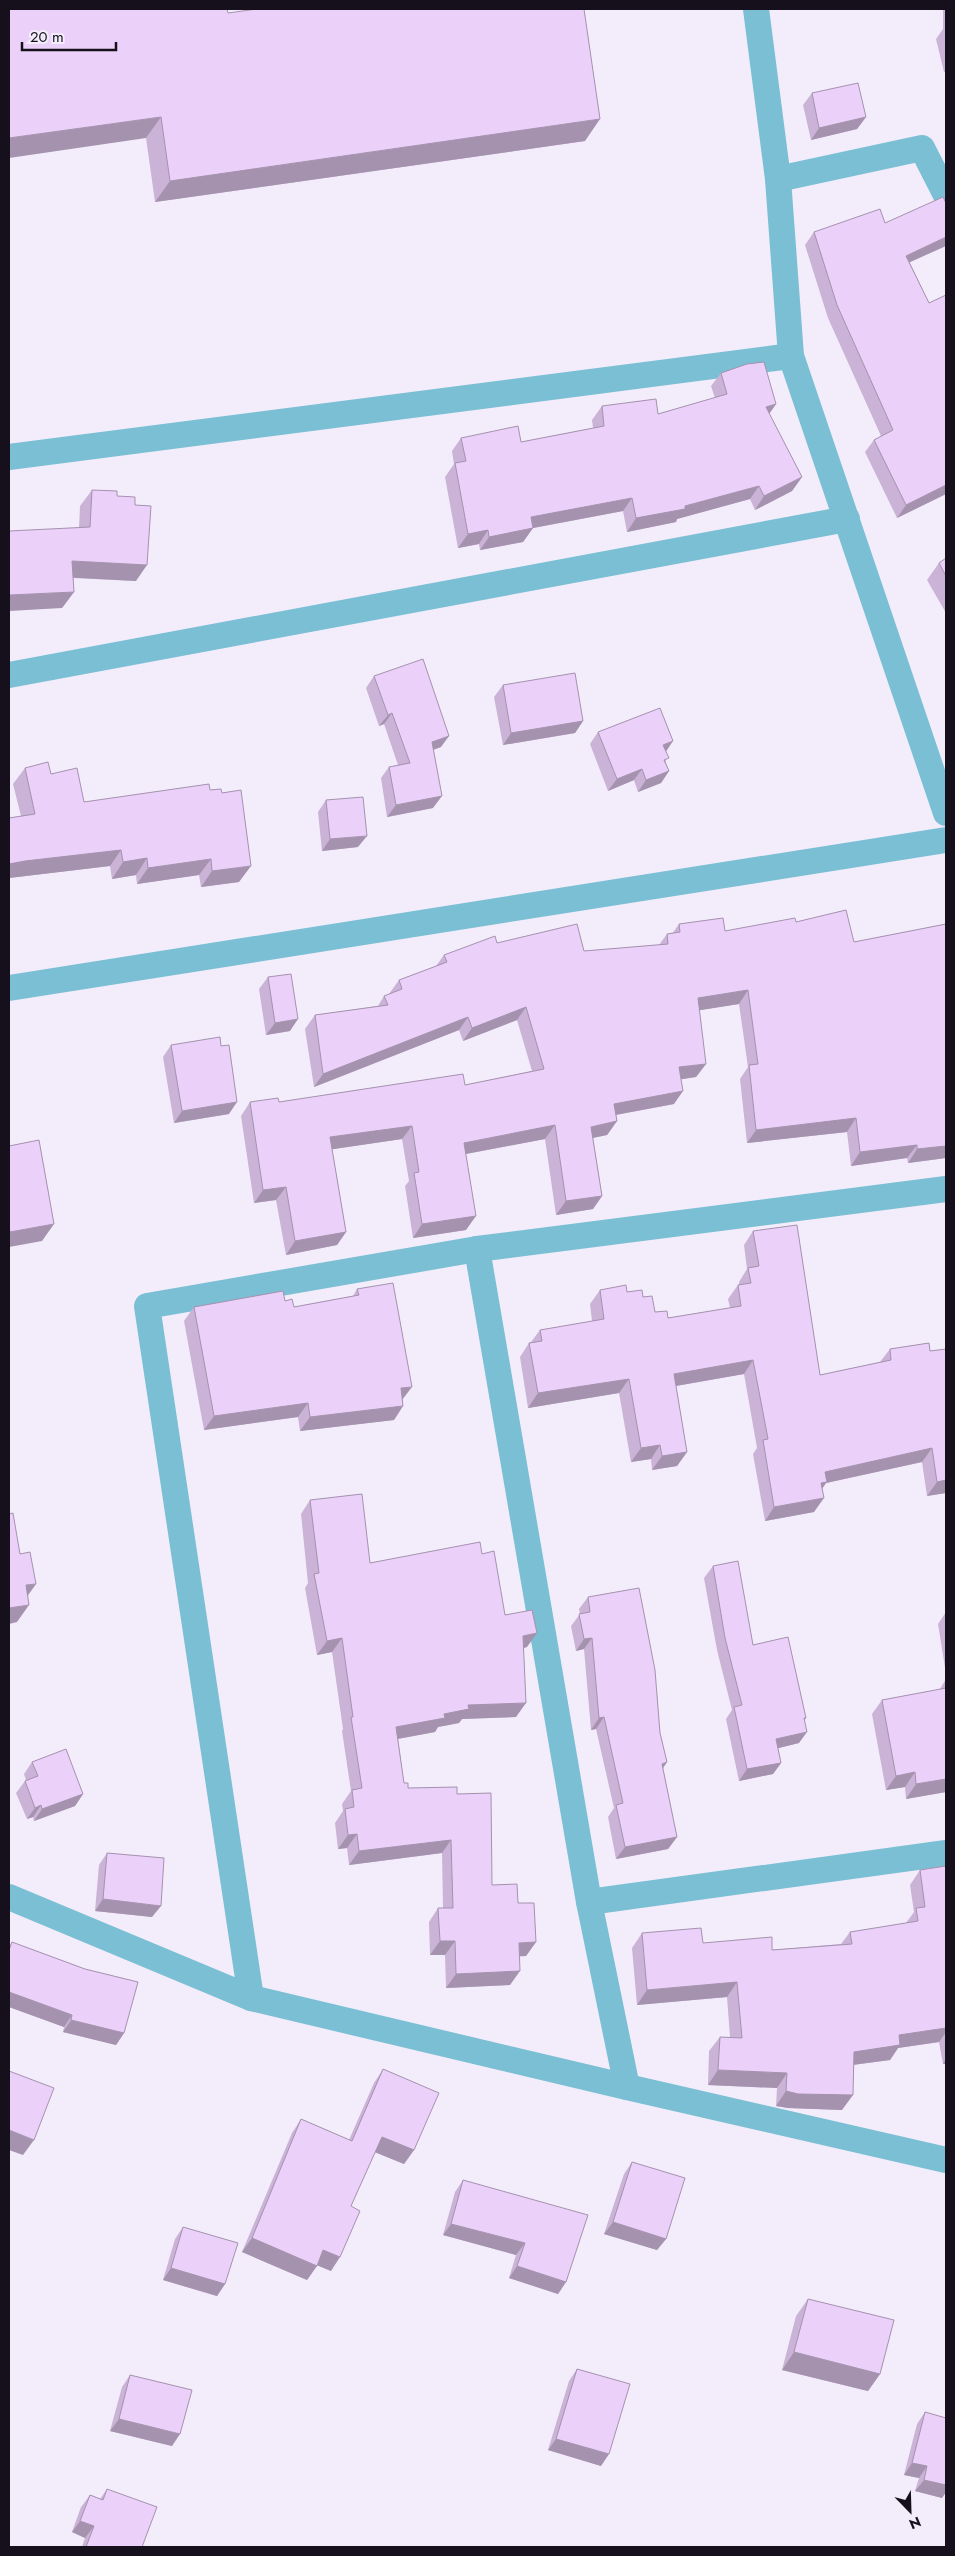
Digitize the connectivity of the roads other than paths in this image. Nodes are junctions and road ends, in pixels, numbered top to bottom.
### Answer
1 (756, 9) edge
2 (778, 179) junction
3 (946, 195) edge
4 (791, 356) junction
5 (9, 457) edge
6 (847, 519) junction
7 (9, 675) edge
8 (946, 814) edge
9 (946, 840) edge
10 (9, 988) edge
11 (946, 1189) edge
12 (477, 1249) junction
13 (946, 1853) edge
14 (9, 1897) edge
15 (589, 1902) junction
16 (251, 1998) junction
17 (627, 2087) junction
18 (946, 2160) edge

1 - 2 street
2 - 3 street
2 - 4 street
4 - 5 street
4 - 6 street
6 - 7 street
6 - 8 street
9 - 10 street
11 - 12 street
12 - 15 street
12 - 16 street
13 - 15 street
14 - 16 street
15 - 17 street
16 - 17 street
17 - 18 street

